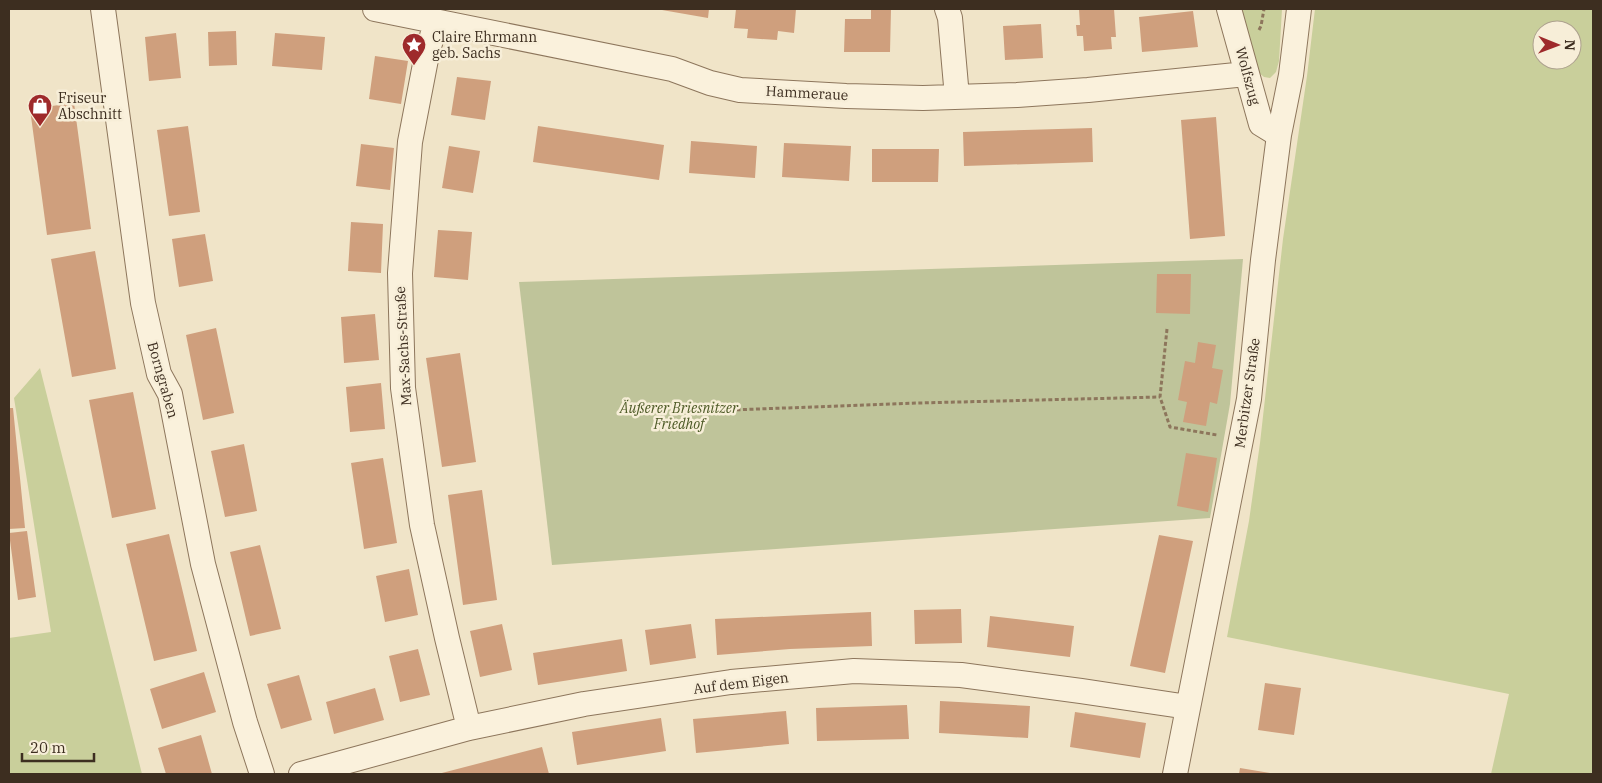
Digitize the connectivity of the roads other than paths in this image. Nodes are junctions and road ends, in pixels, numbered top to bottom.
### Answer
1 (103, 9) edge
2 (375, 9) edge
3 (947, 9) edge
4 (1229, 9) edge
5 (1299, 9) edge
6 (436, 22) junction
7 (1246, 74) junction
8 (956, 98) junction
9 (1279, 135) junction
10 (1188, 707) junction
11 (469, 728) junction
12 (262, 774) edge
13 (301, 774) edge
14 (1175, 774) edge

1 - 12 street, Borngraben
2 - 6 street, Hammeraue
3 - 8 street
4 - 7 street, Wolfszug
5 - 9 street, Merbitzer Straße
6 - 8 street, Hammeraue
6 - 11 street, Max-Sachs-Straße
7 - 8 street, Hammeraue
7 - 9 street, Wolfszug
9 - 10 street, Merbitzer Straße
10 - 11 street, Auf dem Eigen
10 - 14 street, Merbitzer Straße
11 - 13 street, Auf dem Eigen

